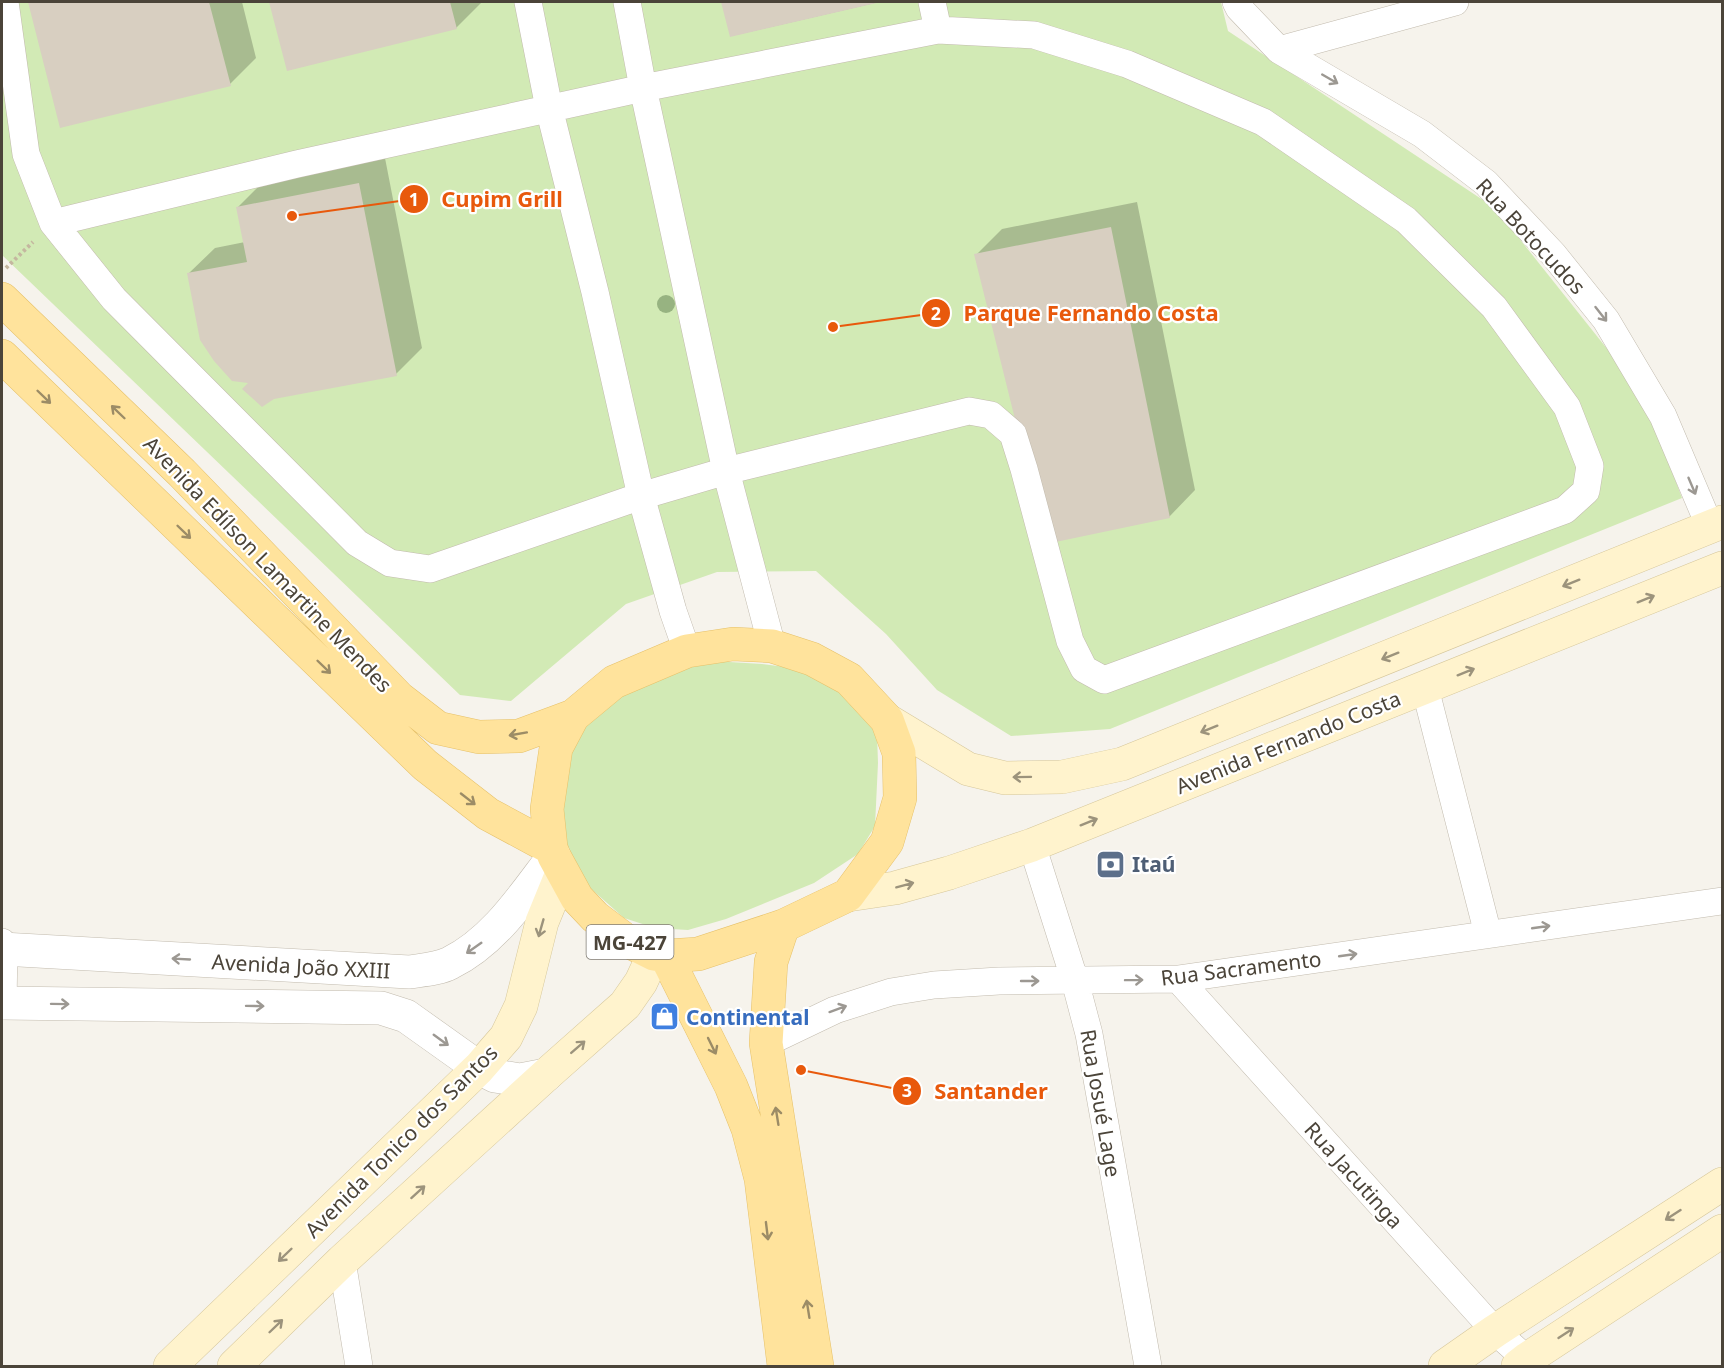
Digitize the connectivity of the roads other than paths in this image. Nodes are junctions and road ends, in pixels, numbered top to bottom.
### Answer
1 (5, 2) edge
2 (528, 2) edge
3 (627, 2) edge
4 (932, 2) edge
5 (1236, 2) edge
6 (1455, 2) edge
7 (938, 30) junction
8 (1279, 50) junction
9 (642, 88) junction
10 (549, 108) junction
11 (53, 223) junction
12 (2, 299) edge
13 (2, 356) edge
14 (726, 471) junction
15 (641, 496) junction
16 (1716, 525) edge
17 (1722, 568) edge
18 (280, 574) junction
19 (255, 600) junction
20 (772, 646) junction
21 (687, 651) junction
22 (1425, 688) junction
23 (573, 716) junction
24 (887, 720) junction
25 (1032, 845) junction
26 (555, 859) junction
27 (848, 894) junction
28 (1722, 901) edge
29 (783, 926) junction
30 (1488, 934) junction
31 (2, 947) edge
32 (660, 955) junction
33 (1178, 979) junction
34 (1075, 981) junction
35 (2, 1004) edge
36 (766, 1043) junction
37 (479, 1068) junction
38 (546, 1075) junction
39 (1722, 1184) edge
40 (1722, 1231) edge
41 (342, 1261) junction
42 (1495, 1330) junction
43 (1526, 1364) edge
44 (170, 1366) edge
45 (234, 1366) edge
46 (359, 1366) edge
47 (784, 1366) edge
48 (817, 1366) edge
49 (1148, 1366) edge
50 (1445, 1366) edge

1 - 11 street
2 - 10 street
3 - 9 street
4 - 7 street
5 - 8 street, Rua Botocudos
6 - 8 street
7 - 9 street
7 - 14 street
8 -> 16 street, Rua Botocudos
9 - 10 street
9 - 14 street
10 - 11 street
10 - 15 street
11 - 15 street
18 -> 12 main road, Avenida Edílson Lamartine Mendes
13 -> 19 main road, Avenida Edílson Lamartine Mendes
14 - 15 street
14 - 20 street
15 - 21 street
16 -> 24 main road, Avenida Fernando Costa
22 -> 17 main road, Avenida Fernando Costa
18 - 19 main road
23 -> 18 main road, Avenida Edílson Lamartine Mendes
19 -> 26 main road, Avenida Edílson Lamartine Mendes
20 - 21 main road, MG-427
20 - 24 main road, MG-427
21 - 23 main road, MG-427
25 -> 22 main road, Avenida Fernando Costa
22 - 30 street
23 - 26 main road, MG-427
24 - 27 main road, MG-427
27 -> 25 main road, Avenida Fernando Costa
25 - 34 street, Rua Josué Lage
26 -> 31 street, Avenida João XXIII
26 - 32 main road, MG-427
26 -> 37 main road, Avenida Tonico dos Santos
27 - 29 main road, MG-427
30 -> 28 street, Rua Sacramento
29 - 32 main road, MG-427
29 - 36 main road
33 -> 30 street, Rua Sacramento
31 - 35 street
38 -> 32 main road, Avenida Tonico dos Santos
32 -> 47 main road
34 -> 33 street, Rua Sacramento
33 - 42 street, Rua Jacutinga
36 -> 34 street, Rua Sacramento
34 - 49 street, Rua Josué Lage
35 -> 37 street, Avenida João XXIII
48 -> 36 main road
37 - 38 street, Avenida João XXIII
37 -> 44 main road, Avenida Tonico dos Santos
41 -> 38 main road, Avenida Tonico dos Santos
39 -> 42 main road
43 -> 40 main road
45 -> 41 main road, Avenida Tonico dos Santos
41 - 46 street
42 - 43 street, Rua Jacutinga
42 - 50 main road

